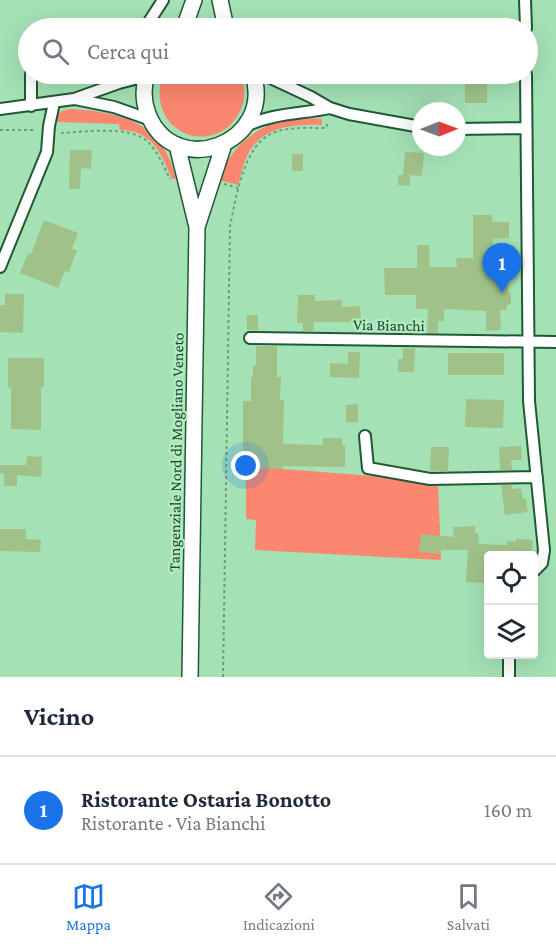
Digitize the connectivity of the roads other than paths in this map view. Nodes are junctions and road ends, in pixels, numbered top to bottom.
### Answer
1 (163, 0) edge
2 (194, 0) edge
3 (220, 0) edge
4 (525, 0) edge
5 (151, 18) edge
6 (188, 18) edge
7 (224, 18) edge
8 (526, 18) edge
9 (31, 84) edge
10 (114, 84) edge
11 (145, 84) edge
12 (255, 84) edge
13 (283, 84) edge
14 (526, 84) edge
15 (74, 99) junction
16 (54, 103) junction
17 (31, 106) junction
18 (330, 108) junction
19 (0, 109) edge
20 (151, 120) junction
21 (412, 125) edge
22 (245, 126) junction
23 (526, 128) junction
24 (466, 129) edge
25 (177, 144) junction
26 (224, 144) junction
27 (197, 227) junction
28 (0, 267) edge
29 (250, 338) dead end
30 (527, 342) junction
31 (556, 342) edge
32 (365, 436) dead end
33 (537, 477) junction
34 (538, 565) edge
35 (509, 659) edge
36 (190, 677) edge
37 (509, 677) edge

1 - 5 street
2 - 6 main road
3 - 7 main road
4 - 8 street
9 - 17 street
10 - 15 street
11 - 20 main road
12 - 22 main road
13 - 18 street
14 - 23 street
15 - 16 street
15 - 20 street
16 - 17 street
16 - 28 street
17 - 19 street
18 - 21 street
18 - 22 street
20 - 25 main road
22 - 26 main road
23 - 24 street
23 - 30 street
25 - 26 main road
25 - 27 main road
26 - 27 main road
27 - 36 main road, Tangenziale Nord di Mogliano Veneto
29 - 30 street, Via Bianchi
30 - 31 street, Via Bianchi
30 - 33 street
32 - 33 street
33 - 34 street
35 - 37 street

